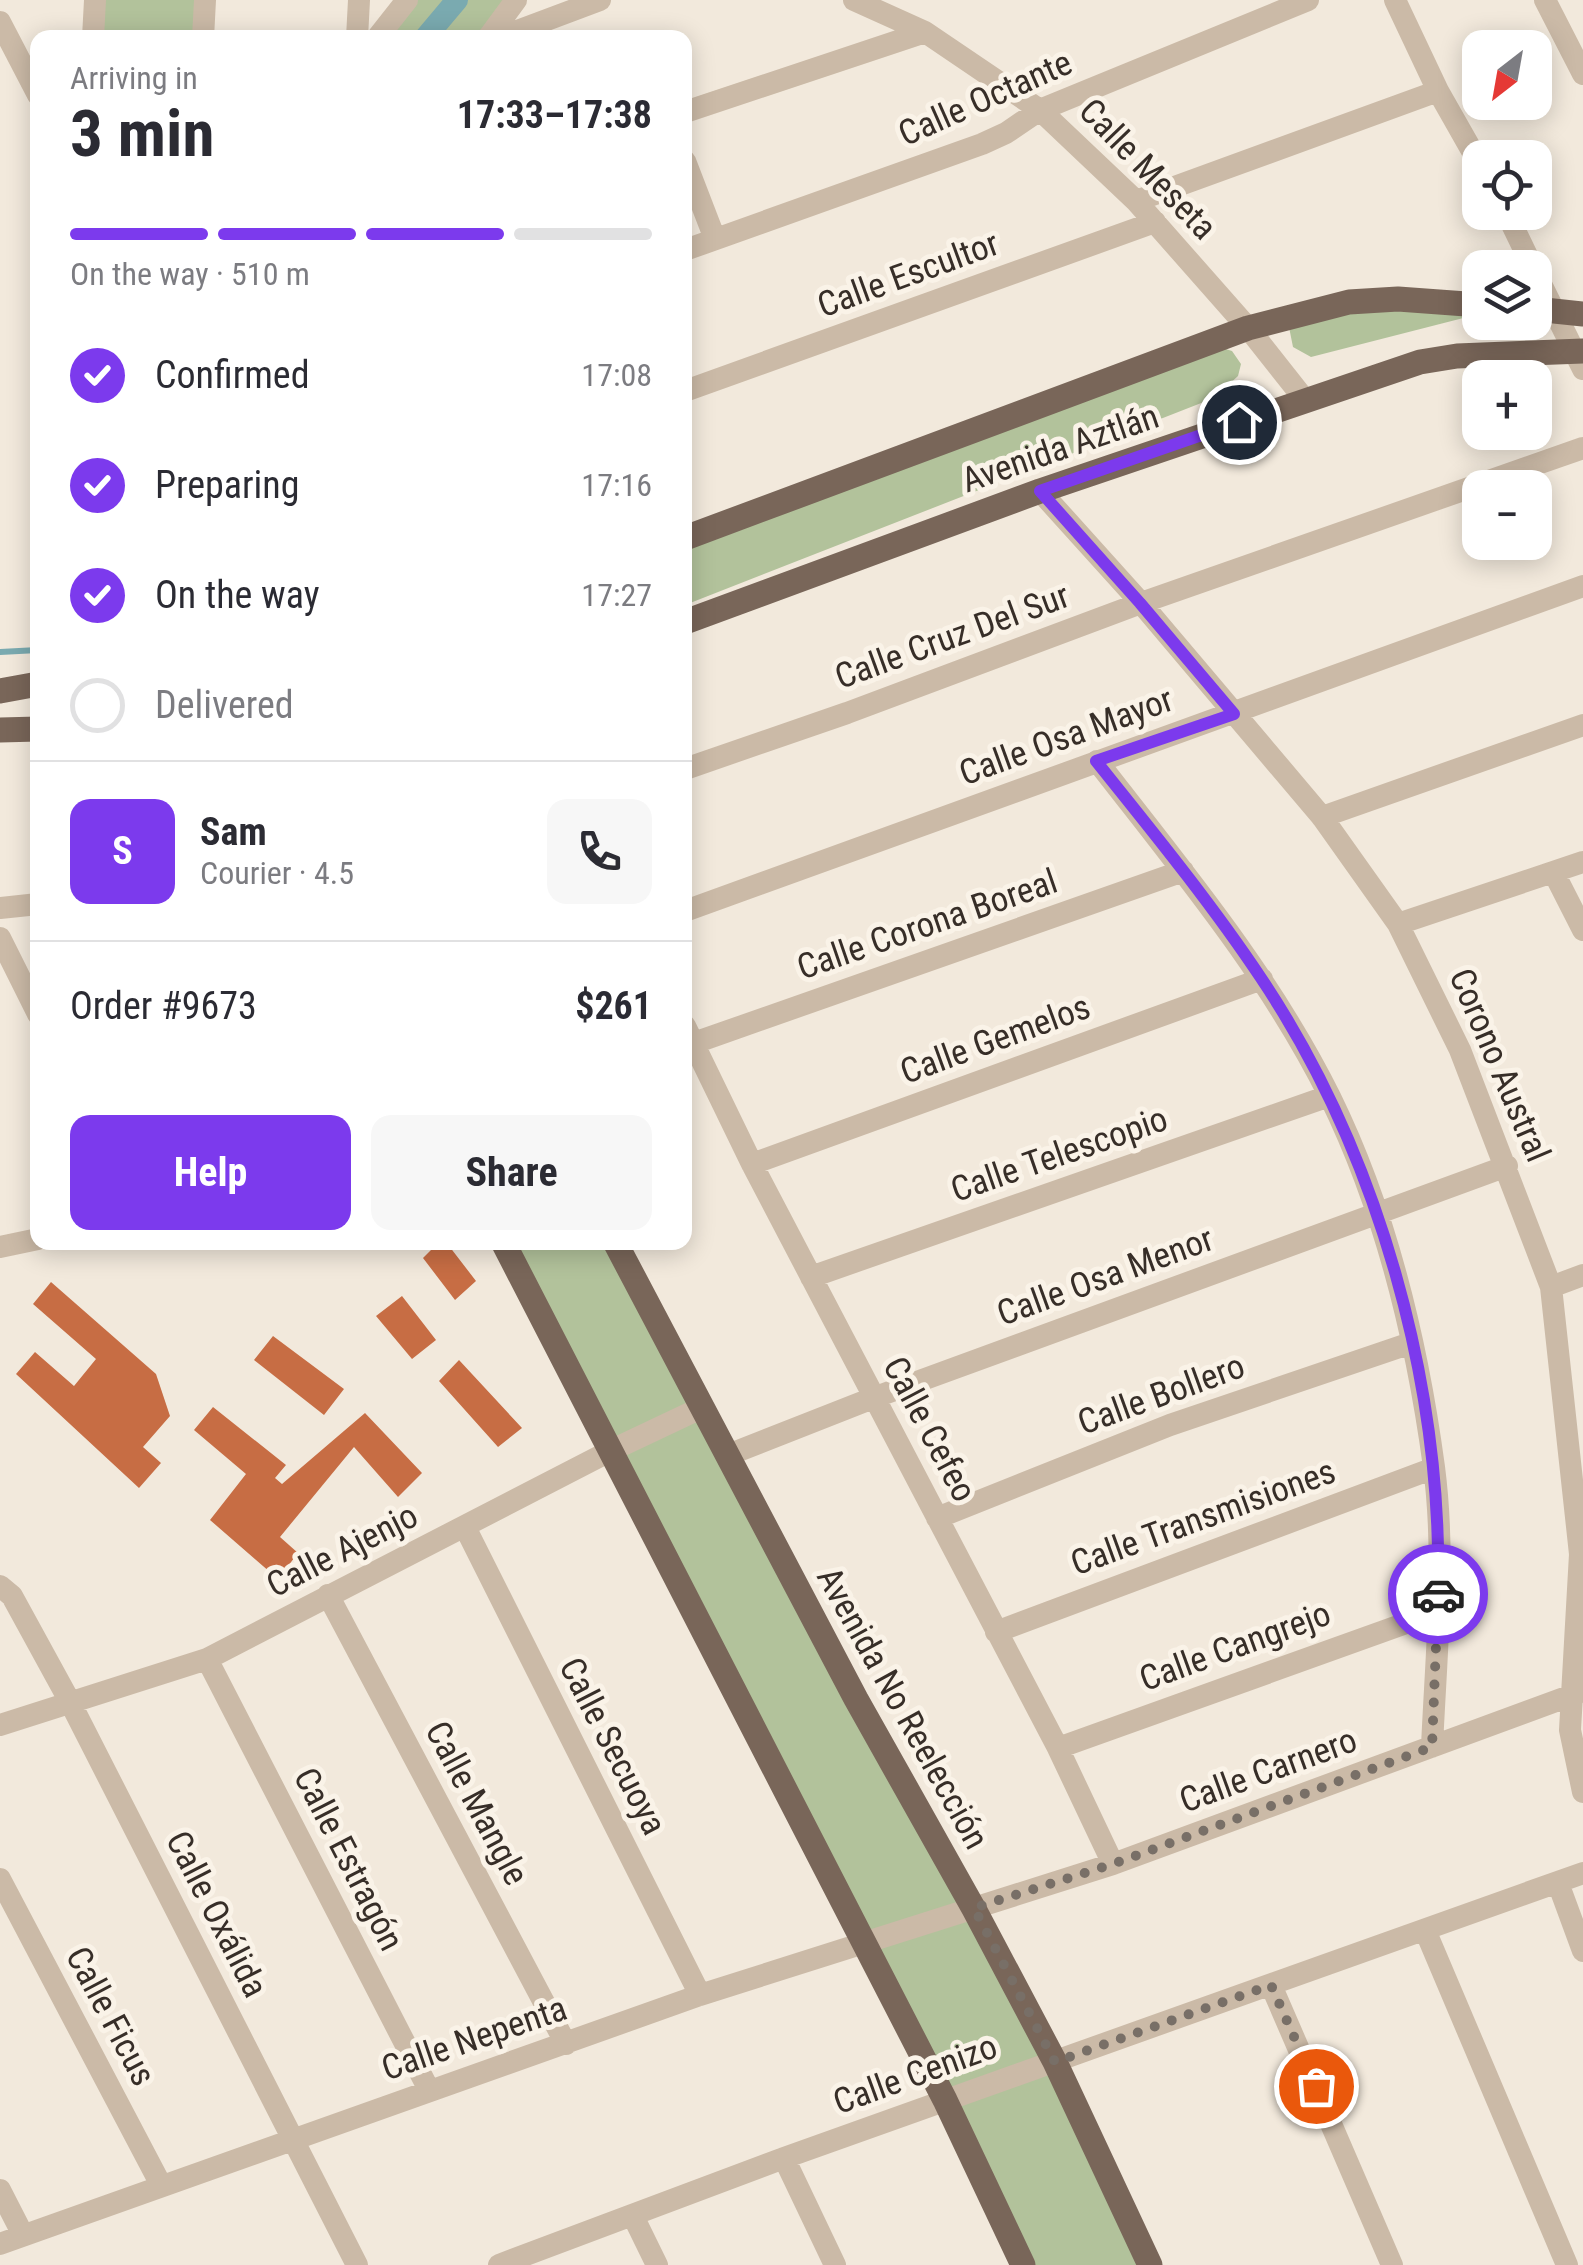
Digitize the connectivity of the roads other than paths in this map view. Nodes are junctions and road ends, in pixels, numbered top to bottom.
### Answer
1 (95, 0) edge
2 (205, 0) edge
3 (359, 0) edge
4 (407, 0) edge
5 (516, 0) edge
6 (600, 0) edge
7 (854, 0) edge
8 (908, 0) edge
9 (1308, 0) edge
10 (1395, 0) edge
11 (1545, 0) edge
12 (880, 9) junction
13 (0, 22) edge
14 (93, 30) edge
15 (203, 30) edge
16 (357, 30) edge
17 (383, 30) edge
18 (494, 30) edge
19 (520, 30) edge
20 (925, 32) junction
21 (1583, 74) edge
22 (30, 79) edge
23 (1438, 91) junction
24 (692, 110) edge
25 (1040, 110) junction
26 (1466, 140) edge
27 (692, 179) edge
28 (1136, 201) junction
29 (1155, 222) junction
30 (714, 240) junction
31 (692, 248) edge
32 (1462, 304) edge
33 (1552, 311) edge
34 (1583, 314) edge
35 (1552, 320) edge
36 (1248, 328) junction
37 (1580, 357) edge
38 (692, 388) edge
39 (1305, 400) junction
40 (1583, 448) edge
41 (1040, 491) junction
42 (692, 535) edge
43 (1583, 586) edge
44 (1140, 603) junction
45 (692, 619) edge
46 (30, 685) edge
47 (0, 691) edge
48 (1234, 714) junction
49 (1583, 725) edge
50 (30, 729) edge
51 (0, 730) edge
52 (1096, 761) junction
53 (692, 767) edge
54 (1322, 818) junction
55 (1583, 862) edge
56 (1183, 872) junction
57 (1554, 872) junction
58 (30, 905) edge
59 (0, 908) edge
60 (692, 908) edge
61 (1398, 924) junction
62 (1583, 930) edge
63 (0, 938) edge
64 (1262, 979) junction
65 (30, 998) edge
66 (692, 1033) edge
67 (692, 1040) edge
68 (1330, 1096) junction
69 (752, 1164) junction
70 (1507, 1166) junction
71 (1379, 1213) junction
72 (30, 1240) edge
73 (0, 1246) edge
74 (507, 1250) edge
75 (619, 1250) edge
76 (1583, 1275) edge
77 (811, 1277) junction
78 (1551, 1287) junction
79 (1411, 1343) junction
80 (873, 1398) junction
81 (703, 1407) junction
82 (1574, 1419) edge
83 (610, 1451) junction
84 (728, 1456) junction
85 (1434, 1468) junction
86 (937, 1518) junction
87 (465, 1527) junction
88 (1581, 1554) edge
89 (6, 1591) edge
90 (328, 1595) junction
91 (1438, 1612) junction
92 (996, 1632) junction
93 (207, 1659) junction
94 (1578, 1693) edge
95 (70, 1702) junction
96 (0, 1724) edge
97 (1432, 1747) junction
98 (1058, 1748) junction
99 (1583, 1792) edge
100 (1113, 1864) junction
101 (1583, 1873) edge
102 (0, 1880) edge
103 (1558, 1883) junction
104 (974, 1908) junction
105 (1425, 1930) junction
106 (864, 1943) junction
107 (1583, 1950) edge
108 (1271, 1985) junction
109 (700, 1996) junction
110 (566, 2044) junction
111 (1055, 2062) junction
112 (430, 2090) junction
113 (946, 2100) junction
114 (294, 2138) junction
115 (784, 2158) junction
116 (161, 2186) junction
117 (0, 2190) edge
118 (634, 2216) junction
119 (24, 2236) junction
120 (0, 2244) edge
121 (357, 2265) edge
122 (499, 2265) edge
123 (657, 2265) edge
124 (835, 2265) edge
125 (1022, 2265) edge
126 (1150, 2265) edge
127 (1392, 2265) edge
128 (1567, 2265) edge

1 - 14 street
2 - 15 street
3 - 16 street
4 - 17 street
5 - 18 street
6 - 19 street
7 - 12 street, Calle Meseta
8 - 12 street
9 - 25 street, Calle Octante
10 - 23 street
11 - 21 street
12 - 20 street, Calle Meseta
13 - 22 street
20 - 24 street
20 - 25 street, Calle Meseta
23 - 26 street
23 - 28 street
25 - 28 street, Calle Meseta
25 - 30 street, Calle Octante
27 - 30 street
28 - 29 street, Calle Meseta
29 - 36 street, Calle Meseta
29 - 38 street, Calle Escultor
30 - 31 street, Calle Octante
32 - 36 main road, Avenida Aztlán
33 - 34 main road
35 - 37 street
36 - 39 street, Calle Meseta
36 - 42 main road, Avenida Aztlán
37 - 39 main road, Avenida Aztlán
39 - 41 main road, Avenida Aztlán
40 - 44 street, Calle Cruz Del Sur
41 - 44 street, Corono Austral
41 - 45 main road, Avenida Aztlán
43 - 48 street, Calle Osa Mayor
44 - 48 street, Corono Austral
44 - 53 street, Calle Cruz Del Sur
46 - 47 main road
48 - 52 street, Calle Osa Mayor
48 - 54 street, Corono Austral
49 - 54 street
50 - 51 main road
52 - 56 street
52 - 60 street, Calle Osa Mayor
54 - 61 street, Corono Austral
55 - 57 street
56 - 64 street
56 - 66 street, Calle Corona Boreal
57 - 61 street
57 - 62 street
58 - 59 street
61 - 70 street, Corono Austral
63 - 65 street
64 - 68 street
64 - 69 street, Calle Gemelos
67 - 69 street, Calle Cefeo
68 - 71 street
68 - 77 street, Calle Telescopio
69 - 77 street, Calle Cefeo
70 - 71 street, Calle Osa Menor
70 - 78 street, Corono Austral
71 - 79 street
71 - 80 street, Calle Osa Menor
72 - 73 street
74 - 83 main road
75 - 81 main road, Avenida No Reelección
76 - 78 street
77 - 80 street, Calle Cefeo
78 - 82 street, Corono Austral
79 - 85 street
79 - 86 street, Calle Bollero
80 - 84 street, Calle Osa Menor
80 - 86 street, Calle Cefeo
81 - 83 street, Calle Ajenjo
81 - 84 main road, Avenida No Reelección
82 - 88 street, Corono Austral
83 - 87 street, Calle Ajenjo
83 - 106 main road
84 - 104 main road, Avenida No Reelección
85 - 91 street
85 - 92 street, Calle Transmisiones
86 - 92 street, Calle Cefeo
87 - 90 street, Calle Ajenjo
87 - 109 street, Calle Secuoya
88 - 94 street, Corono Austral
89 - 95 street, Calle Oxálida
90 - 93 street, Calle Ajenjo
90 - 110 street, Calle Mangle
91 - 97 street
91 - 98 street, Calle Cangrejo
92 - 98 street, Calle Cefeo
93 - 95 street, Calle Ajenjo
93 - 112 street, Calle Estragón
94 - 97 street, Calle Carnero
94 - 99 street, Corono Austral
95 - 96 street, Calle Ajenjo
95 - 114 street, Calle Oxálida
97 - 100 street, Calle Carnero
98 - 100 street, Calle Cefeo
100 - 104 street, Calle Carnero
101 - 103 street, Calle Cenizo
102 - 116 street, Calle Ficus
103 - 105 street, Calle Cenizo
103 - 107 street
104 - 106 street, Calle Nepenta
104 - 111 main road, Avenida No Reelección
105 - 108 street, Calle Cenizo
105 - 128 street
106 - 109 street, Calle Nepenta
106 - 113 main road
108 - 111 street, Calle Cenizo
108 - 127 street
109 - 110 street, Calle Nepenta
110 - 112 street, Calle Nepenta
111 - 113 street, Calle Cenizo
111 - 126 main road, Avenida No Reelección
112 - 114 street, Calle Nepenta
113 - 115 street, Calle Cenizo
113 - 125 main road
114 - 116 street, Calle Nepenta
114 - 121 street, Calle Oxálida
115 - 118 street, Calle Cenizo
115 - 124 street
116 - 119 street, Calle Nepenta
117 - 119 street
118 - 122 street, Calle Cenizo
118 - 123 street
119 - 120 street, Calle Nepenta

